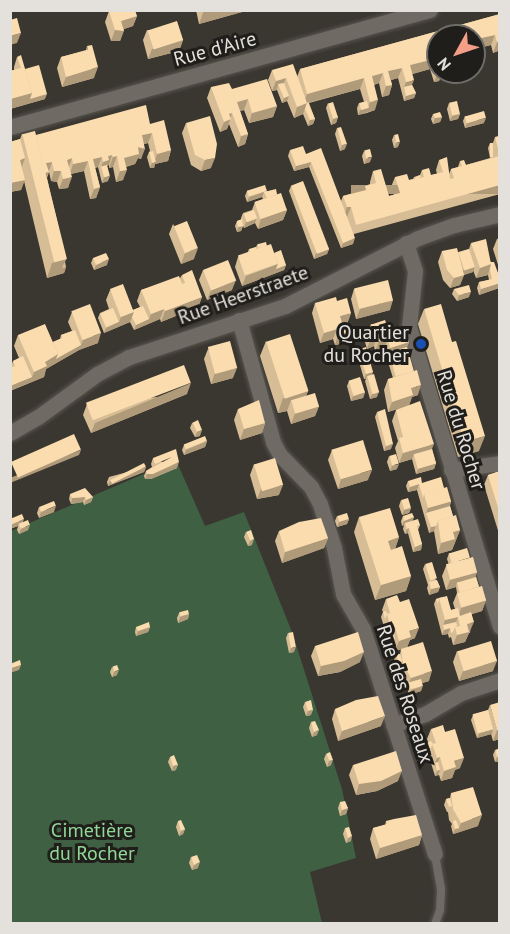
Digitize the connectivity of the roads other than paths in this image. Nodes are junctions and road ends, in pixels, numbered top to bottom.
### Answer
1 (430, 10) edge
2 (10, 127) edge
3 (500, 214) edge
4 (406, 243) junction
5 (239, 320) junction
6 (10, 433) edge
7 (500, 463) edge
8 (451, 470) junction
9 (500, 627) edge
10 (500, 680) edge
11 (393, 725) junction
12 (435, 854) joint
13 (435, 924) edge

1 - 2 street, Rue d'Aire
3 - 4 street, Rue Heerstraete
4 - 5 street, Rue Heerstraete
4 - 8 street, Rue du Rocher
5 - 6 street, Rue Heerstraete
5 - 11 street, Rue des Roseaux
7 - 8 street
8 - 9 street, Rue du Rocher
10 - 11 street
11 - 12 street, Rue des Roseaux
12 - 13 lane

